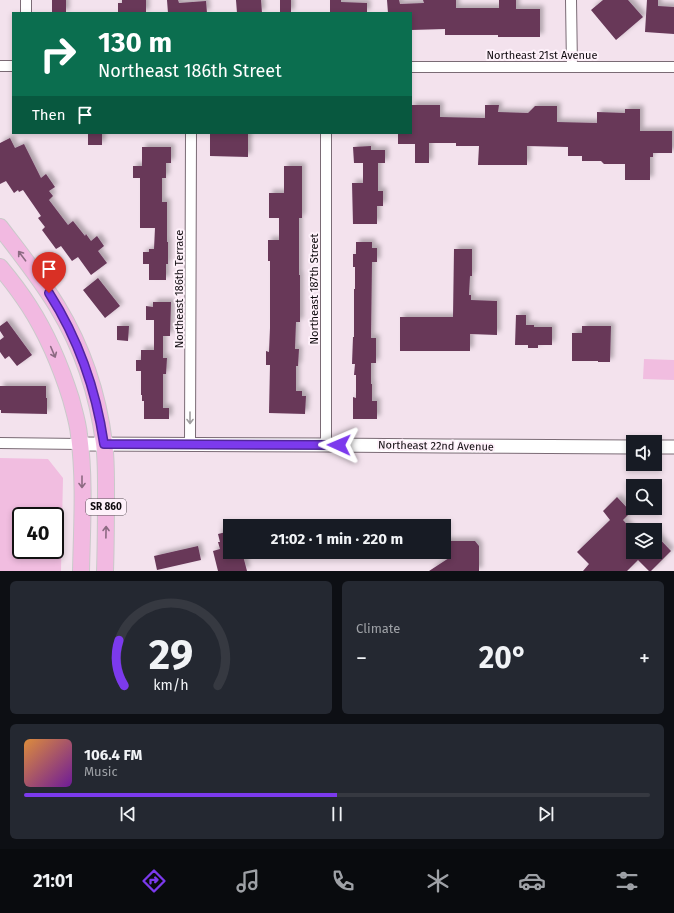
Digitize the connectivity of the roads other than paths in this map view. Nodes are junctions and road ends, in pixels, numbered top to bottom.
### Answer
1 (26, 0) edge
2 (571, 0) edge
3 (26, 12) edge
4 (0, 66) edge
5 (12, 66) edge
6 (674, 66) edge
7 (412, 67) edge
8 (572, 67) junction
9 (191, 134) edge
10 (326, 134) edge
11 (0, 226) edge
12 (0, 267) edge
13 (0, 443) edge
14 (80, 444) junction
15 (104, 444) junction
16 (190, 444) junction
17 (326, 445) junction
18 (626, 447) edge
19 (662, 447) edge
20 (674, 447) edge
21 (81, 571) edge
22 (105, 571) edge

1 - 3 street
2 - 8 street
4 - 5 street
6 - 8 street, Northeast 21st Avenue
7 - 8 street, Northeast 21st Avenue
9 -> 16 street, Northeast 186th Terrace
10 - 17 street, Northeast 187th Street
15 -> 11 main road, SR 860
12 -> 14 main road, SR 860
13 - 14 street, Northeast 22nd Avenue
14 - 15 street, Northeast 22nd Avenue
14 -> 21 main road, SR 860
15 - 16 street, Northeast 22nd Avenue
22 -> 15 main road, SR 860
16 - 17 street, Northeast 22nd Avenue
17 - 18 street, Northeast 22nd Avenue
19 - 20 street

